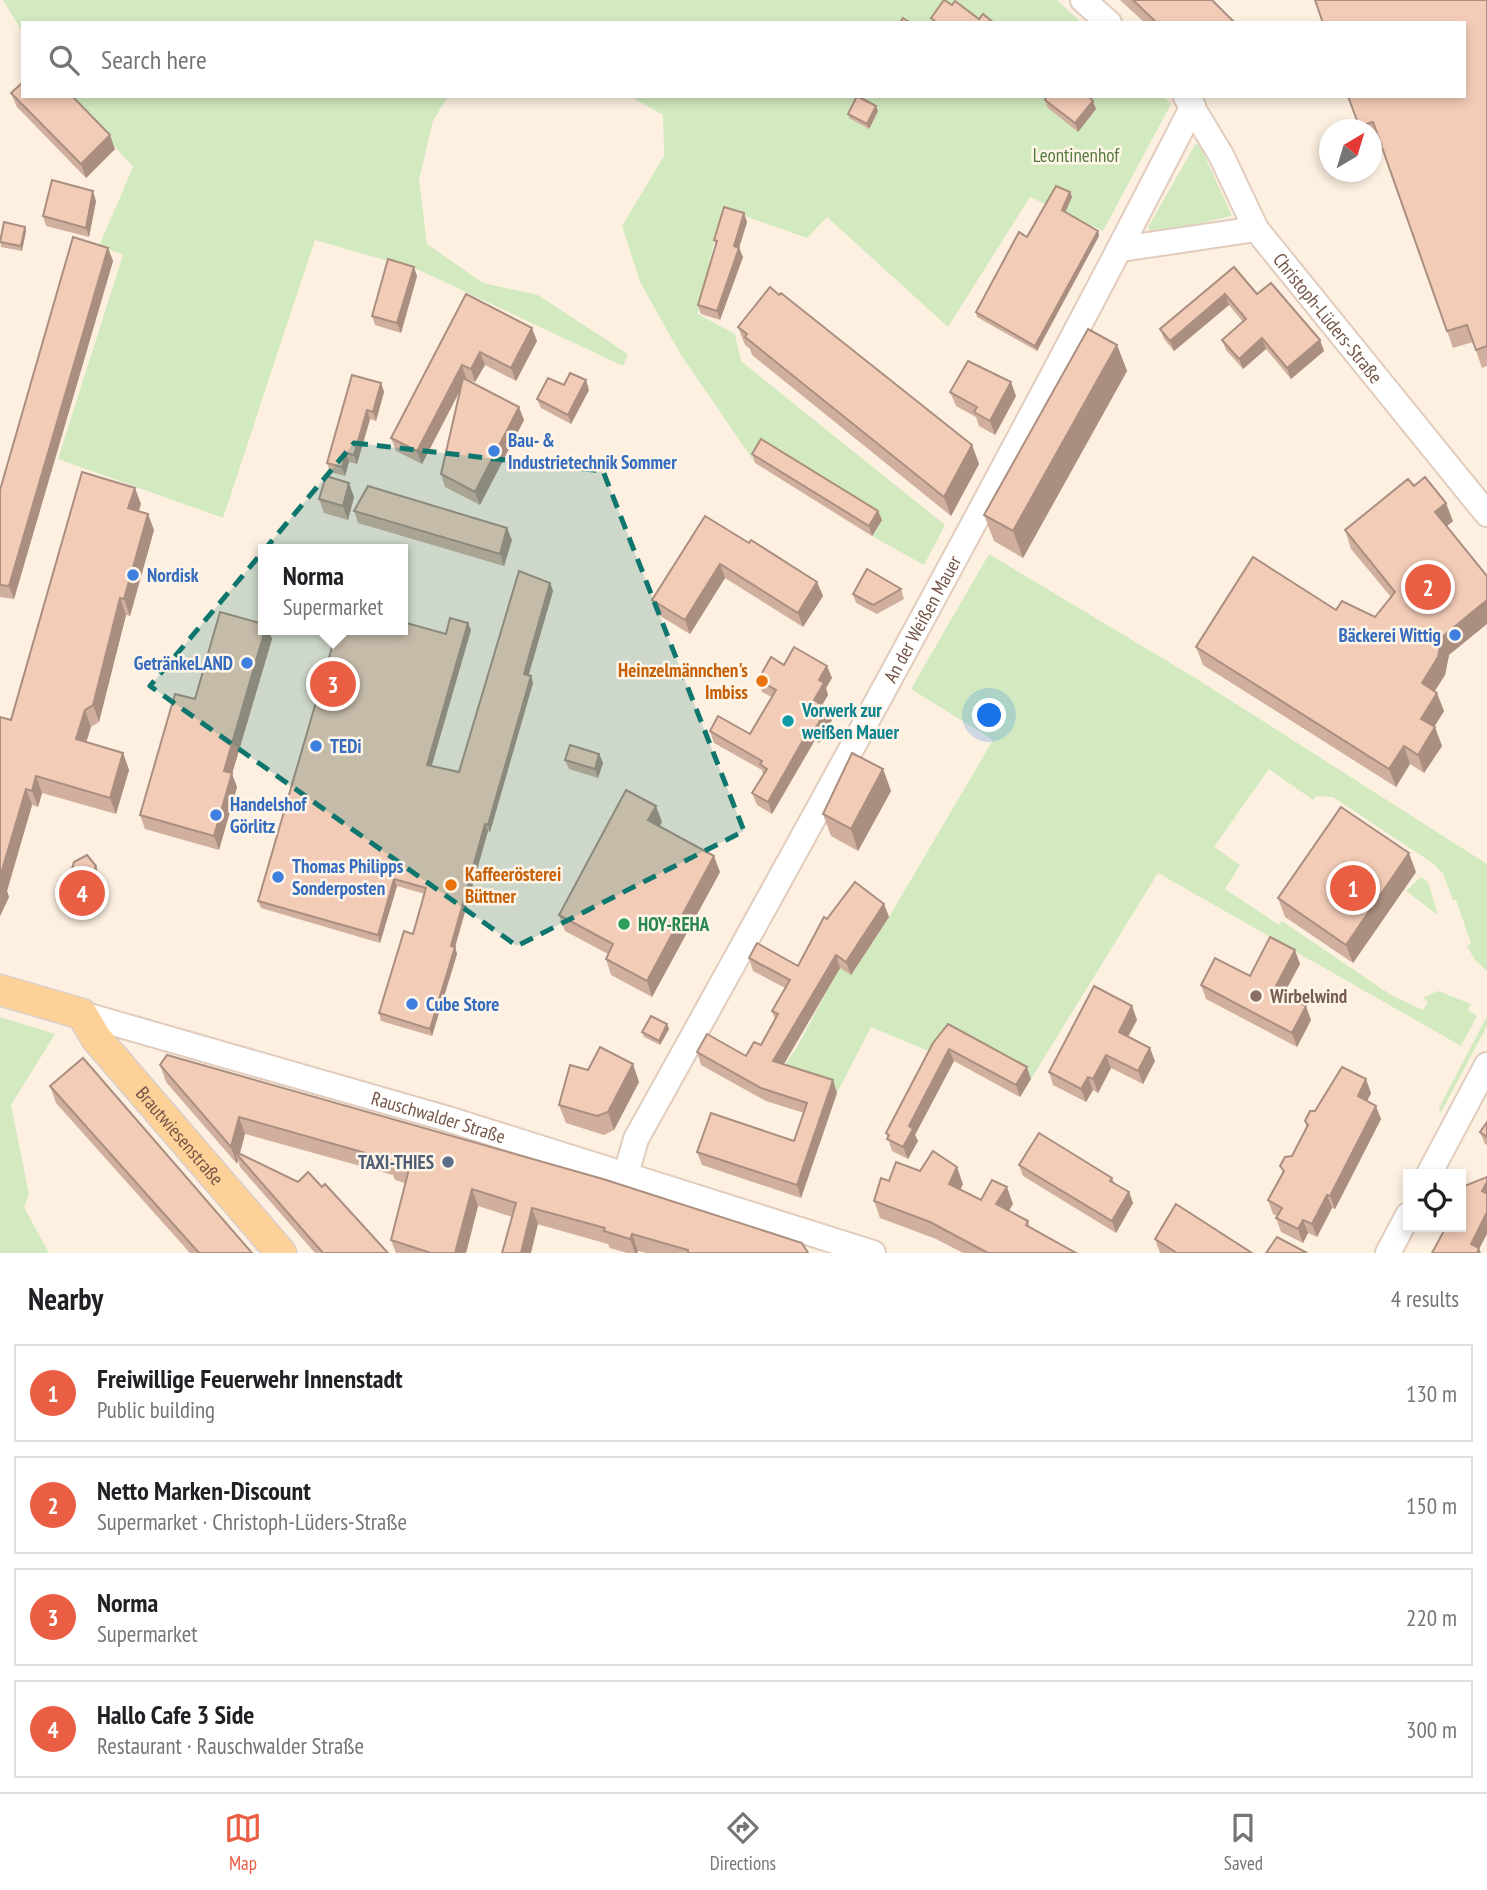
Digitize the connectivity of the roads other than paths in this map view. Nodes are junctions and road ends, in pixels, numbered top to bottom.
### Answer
1 (1083, 0) edge
2 (1107, 21) edge
3 (1189, 101) edge
4 (1256, 229) junction
5 (1121, 249) junction
6 (1487, 514) edge
7 (0, 990) edge
8 (82, 1014) junction
9 (1487, 1065) edge
10 (1432, 1169) edge
11 (626, 1174) junction
12 (1403, 1224) edge
13 (839, 1247) edge
14 (281, 1253) edge
15 (873, 1253) edge
16 (1388, 1253) edge

1 - 2 street
3 - 4 street, Christoph-Lüders-Straße
3 - 5 street, An der Weißen Mauer
4 - 5 street
4 - 6 street, Christoph-Lüders-Straße
5 - 11 street, An der Weißen Mauer
7 - 8 main road, Rauschwalder Straße
8 - 11 street, Rauschwalder Straße
8 - 14 main road, Brautwiesenstraße
9 - 10 street
11 - 13 street, Rauschwalder Straße
12 - 16 street
13 - 15 street, Rauschwalder Straße

